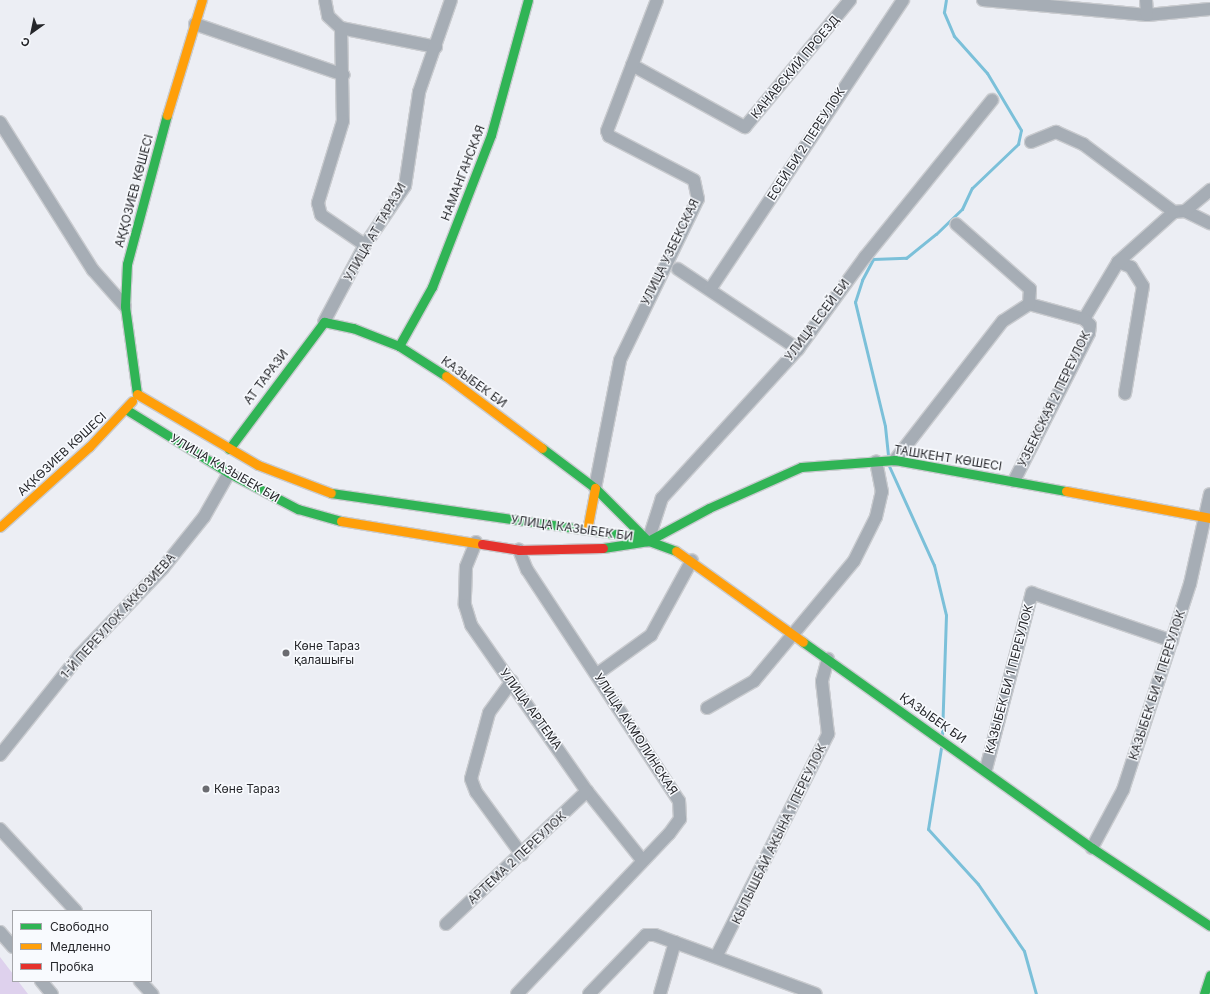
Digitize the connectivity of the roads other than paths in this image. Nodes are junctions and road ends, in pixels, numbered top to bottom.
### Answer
1 (202, 0) edge
2 (325, 0) edge
3 (451, 0) edge
4 (528, 0) edge
5 (850, 0) edge
6 (903, 0) edge
7 (983, 0) edge
8 (1146, 0) edge
9 (655, 1) edge
10 (1210, 9) edge
11 (1147, 15) junction
12 (195, 24) junction
13 (341, 28) junction
14 (436, 47) junction
15 (632, 65) junction
16 (344, 75) junction
17 (992, 100) dead end
18 (0, 122) edge
19 (1032, 142) dead end
20 (1210, 190) edge
21 (1180, 212) junction
22 (1210, 223) edge
23 (956, 224) dead end
24 (364, 245) junction
25 (1118, 262) junction
26 (678, 269) dead end
27 (711, 288) junction
28 (1029, 304) junction
29 (125, 306) junction
30 (1084, 319) junction
31 (324, 322) junction
32 (399, 346) junction
33 (798, 349) junction
34 (1125, 393) dead end
35 (137, 394) junction
36 (127, 410) junction
37 (229, 449) junction
38 (895, 460) junction
39 (876, 462) junction
40 (229, 473) junction
41 (1014, 481) junction
42 (596, 488) junction
43 (1210, 494) edge
44 (372, 508) junction
45 (1209, 517) edge
46 (369, 526) junction
47 (0, 528) edge
48 (587, 530) junction
49 (648, 541) junction
50 (476, 542) junction
51 (519, 550) junction
52 (692, 560) junction
53 (795, 636) junction
54 (1172, 641) junction
55 (828, 659) junction
56 (597, 674) junction
57 (512, 681) junction
58 (707, 708) dead end
59 (0, 755) edge
60 (986, 769) junction
61 (587, 791) junction
62 (0, 829) edge
63 (1092, 848) junction
64 (522, 855) junction
65 (642, 860) junction
66 (75, 910) edge
67 (446, 924) dead end
68 (1210, 926) edge
69 (0, 932) edge
70 (675, 942) junction
71 (12, 946) edge
72 (716, 957) junction
73 (1210, 975) edge
74 (42, 982) edge
75 (141, 982) edge
76 (799, 991) edge
77 (52, 994) edge
78 (152, 994) edge
79 (517, 994) edge
80 (589, 994) edge
81 (660, 994) edge
82 (816, 994) edge
83 (1204, 994) edge

1 - 12 main road, АҚҚОЗИЕВ КӨШЕСІ
2 - 13 street
3 - 14 street, УЛИЦА АТ ТАРАЗИ
4 - 32 main road, НАМАНГАНСКАЯ
5 - 15 street, КАНАВСКИЙ ПРОЕЗД
6 - 27 street, ЕСЕЙ БИ 2 ПЕРЕУЛОК
7 - 11 street
8 - 11 street
9 - 15 street, УЛИЦА УЗБЕКСКАЯ
10 - 11 street
12 - 16 street
12 - 29 main road, АҚҚОЗИЕВ КӨШЕСІ
13 - 14 street
13 - 16 street
14 - 24 street, УЛИЦА АТ ТАРАЗИ
15 - 42 street, УЛИЦА УЗБЕКСКАЯ
16 - 24 street
17 - 33 street, УЛИЦА ЕСЕЙ БИ
18 - 29 street
19 - 21 street
20 - 21 street
21 - 22 street
21 - 25 street
23 - 28 street
24 - 31 street, УЛИЦА АТ ТАРАЗИ
25 - 30 street
25 - 34 street
26 - 27 street
27 - 33 street
28 - 30 street
28 - 38 street
29 - 35 main road, АҚҚОЗИЕВ КӨШЕСІ
30 - 41 street, УЗБЕКСКАЯ 2 ПЕРЕУЛОК
31 - 32 main road, КАЗЫБЕК БИ
31 - 37 main road, АТ ТАРАЗИ
32 - 42 main road, КАЗЫБЕК БИ
33 - 49 street, УЛИЦА ЕСЕЙ БИ
35 - 36 main road, АҚКӨЗИЕВ КӨШЕСІ
35 - 37 main road, УЛИЦА КАЗЫБЕК БИ
36 - 40 main road, УЛИЦА КАЗЫБЕК БИ
36 - 47 main road, АҚКӨЗИЕВ КӨШЕСІ
37 - 44 main road, УЛИЦА КАЗЫБЕК БИ
38 - 39 main road, ТАШКЕНТ КӨШЕСІ
38 - 41 main road, ТАШКЕНТ КӨШЕСІ
39 - 49 main road, ТАШКЕНТ КӨШЕСІ
39 - 53 street
40 - 46 main road, УЛИЦА КАЗЫБЕК БИ
40 - 59 street, 1-Й ПЕРЕУЛОК АККОЗИЕВА
41 - 45 main road, ТАШКЕНТ КӨШЕСІ
42 - 48 main road
42 - 49 main road, КАЗЫБЕК БИ
43 - 45 street
44 - 46 main road
44 - 48 main road, УЛИЦА КАЗЫБЕК БИ
45 - 54 street, КАЗЫБЕК БИ 4 ПЕРЕУЛОК
46 - 50 main road, УЛИЦА КАЗЫБЕК БИ
48 - 49 main road, УЛИЦА КАЗЫБЕК БИ
49 - 51 main road, УЛИЦА КАЗЫБЕК БИ
49 - 52 main road, ҚАЗЫБЕК БИ
50 - 51 main road, УЛИЦА КАЗЫБЕК БИ
50 - 57 street, УЛИЦА АРТЕМА
51 - 56 street, УЛИЦА АКМОЛИНСКАЯ
52 - 53 main road, ҚАЗЫБЕК БИ
52 - 56 street
53 - 55 main road, ҚАЗЫБЕК БИ
53 - 58 street
54 - 60 street, КАЗЫБЕК БИ 1 ПЕРЕУЛОК
54 - 63 street, КАЗЫБЕК БИ 4 ПЕРЕУЛОК
55 - 60 main road, ҚАЗЫБЕК БИ
55 - 72 street, КЫЛЫШБАЙ АКЫНА 1 ПЕРЕУЛОК
56 - 65 street, УЛИЦА АКМОЛИНСКАЯ
57 - 61 street, УЛИЦА АРТЕМА
57 - 64 street
60 - 63 main road, ҚАЗЫБЕК БИ
61 - 64 street, АРТЕМА 2 ПЕРЕУЛОК
61 - 65 street, УЛИЦА АРТЕМА
62 - 66 street
63 - 68 main road, ҚАЗЫБЕК БИ
64 - 67 street, АРТЕМА 2 ПЕРЕУЛОК
65 - 79 street, УЛИЦА АКМОЛИНСКАЯ
69 - 71 street
70 - 72 street
70 - 80 street
70 - 81 street
72 - 76 street
73 - 83 main road
74 - 77 street
75 - 78 street
76 - 82 street

